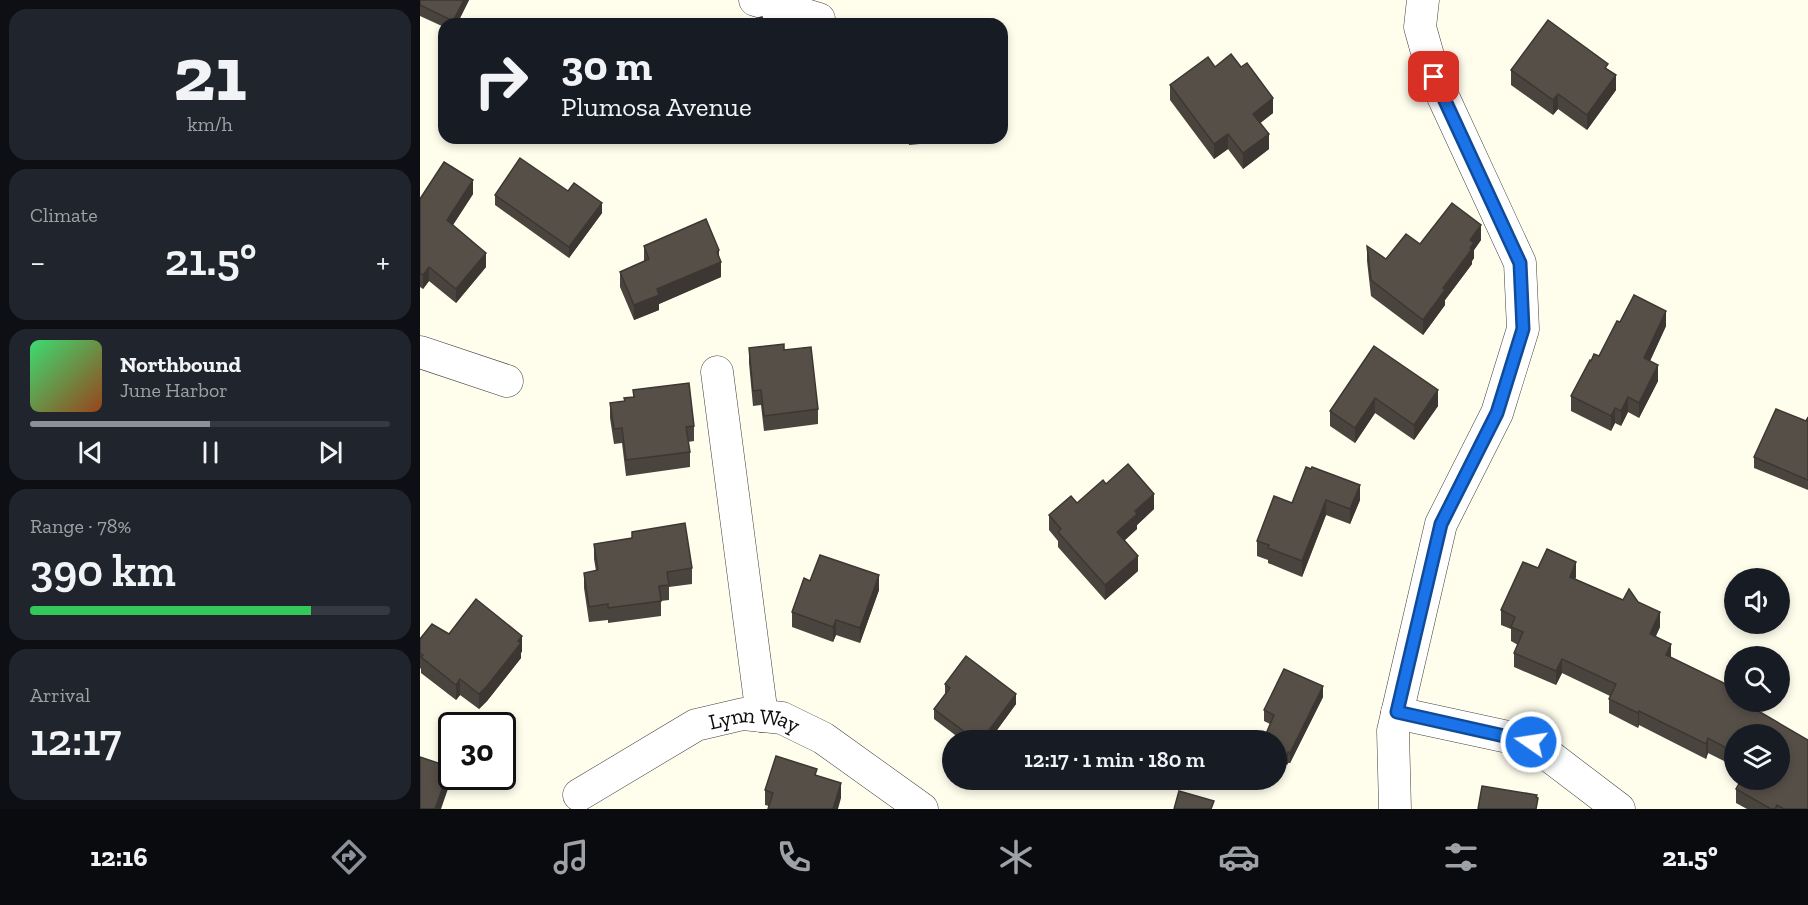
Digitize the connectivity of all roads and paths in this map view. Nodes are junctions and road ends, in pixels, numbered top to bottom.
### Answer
1 (755, 0) edge
2 (1423, 0) edge
3 (813, 18) edge
4 (420, 352) edge
5 (717, 372) dead end
6 (507, 381) dead end
7 (1397, 712) junction
8 (762, 716) junction
9 (579, 795) dead end
10 (922, 809) edge
11 (1395, 809) edge
12 (1619, 809) edge

1 - 3 street
2 - 7 street
4 - 6 street
5 - 8 street
7 - 11 street
7 - 12 street
8 - 9 street, Lynn Way
8 - 10 street, Lynn Way

